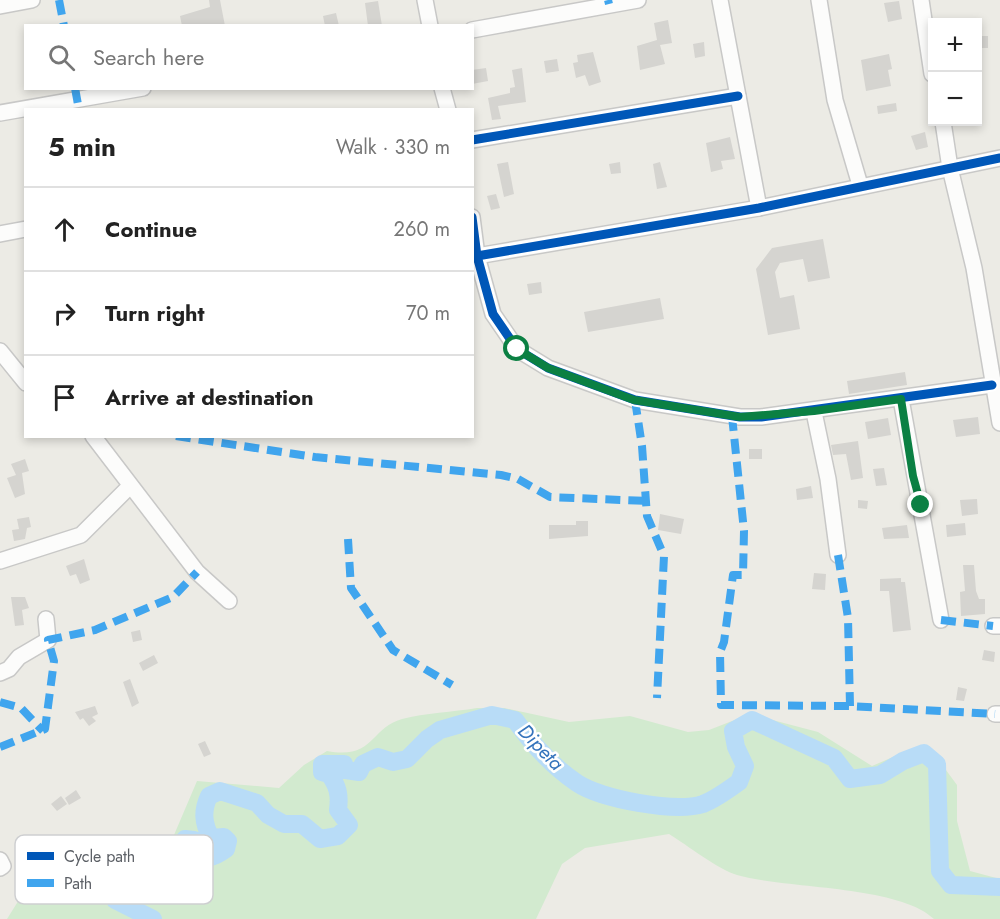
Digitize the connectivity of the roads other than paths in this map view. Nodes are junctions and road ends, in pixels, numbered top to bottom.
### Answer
1 (32, 0) edge
2 (425, 0) edge
3 (638, 0) edge
4 (720, 0) edge
5 (819, 0) edge
6 (921, 0) edge
7 (0, 6) edge
8 (430, 24) edge
9 (474, 30) edge
10 (933, 72) edge
11 (132, 90) edge
12 (443, 90) edge
13 (738, 96) junction
14 (29, 108) edge
15 (447, 108) edge
16 (24, 109) edge
17 (0, 113) edge
18 (944, 126) edge
19 (474, 140) edge
20 (1000, 158) edge
21 (950, 168) junction
22 (860, 185) junction
23 (759, 208) junction
24 (24, 229) edge
25 (0, 234) edge
26 (475, 257) edge
27 (0, 351) edge
28 (23, 376) edge
29 (992, 385) junction
30 (901, 399) junction
31 (814, 411) junction
32 (1000, 423) edge
33 (94, 438) edge
34 (130, 486) junction
35 (838, 555) dead end
36 (0, 561) edge
37 (229, 601) dead end
38 (46, 620) dead end
39 (941, 620) dead end
40 (0, 673) edge
41 (0, 860) edge
42 (0, 868) edge

1 - 7 street
2 - 8 street
3 - 9 street
4 - 13 street
5 - 22 street
6 - 10 street
11 - 14 street
12 - 15 street
13 - 19 street
13 - 23 street
16 - 17 street
18 - 21 street
20 - 21 street
21 - 22 street
21 - 29 street
22 - 23 street
23 - 26 street
24 - 25 street
26 - 31 street
27 - 28 street
29 - 30 street
29 - 32 street
30 - 31 street
30 - 39 street
31 - 35 street
33 - 34 street
34 - 36 street
34 - 37 street
38 - 40 street
41 - 42 street

